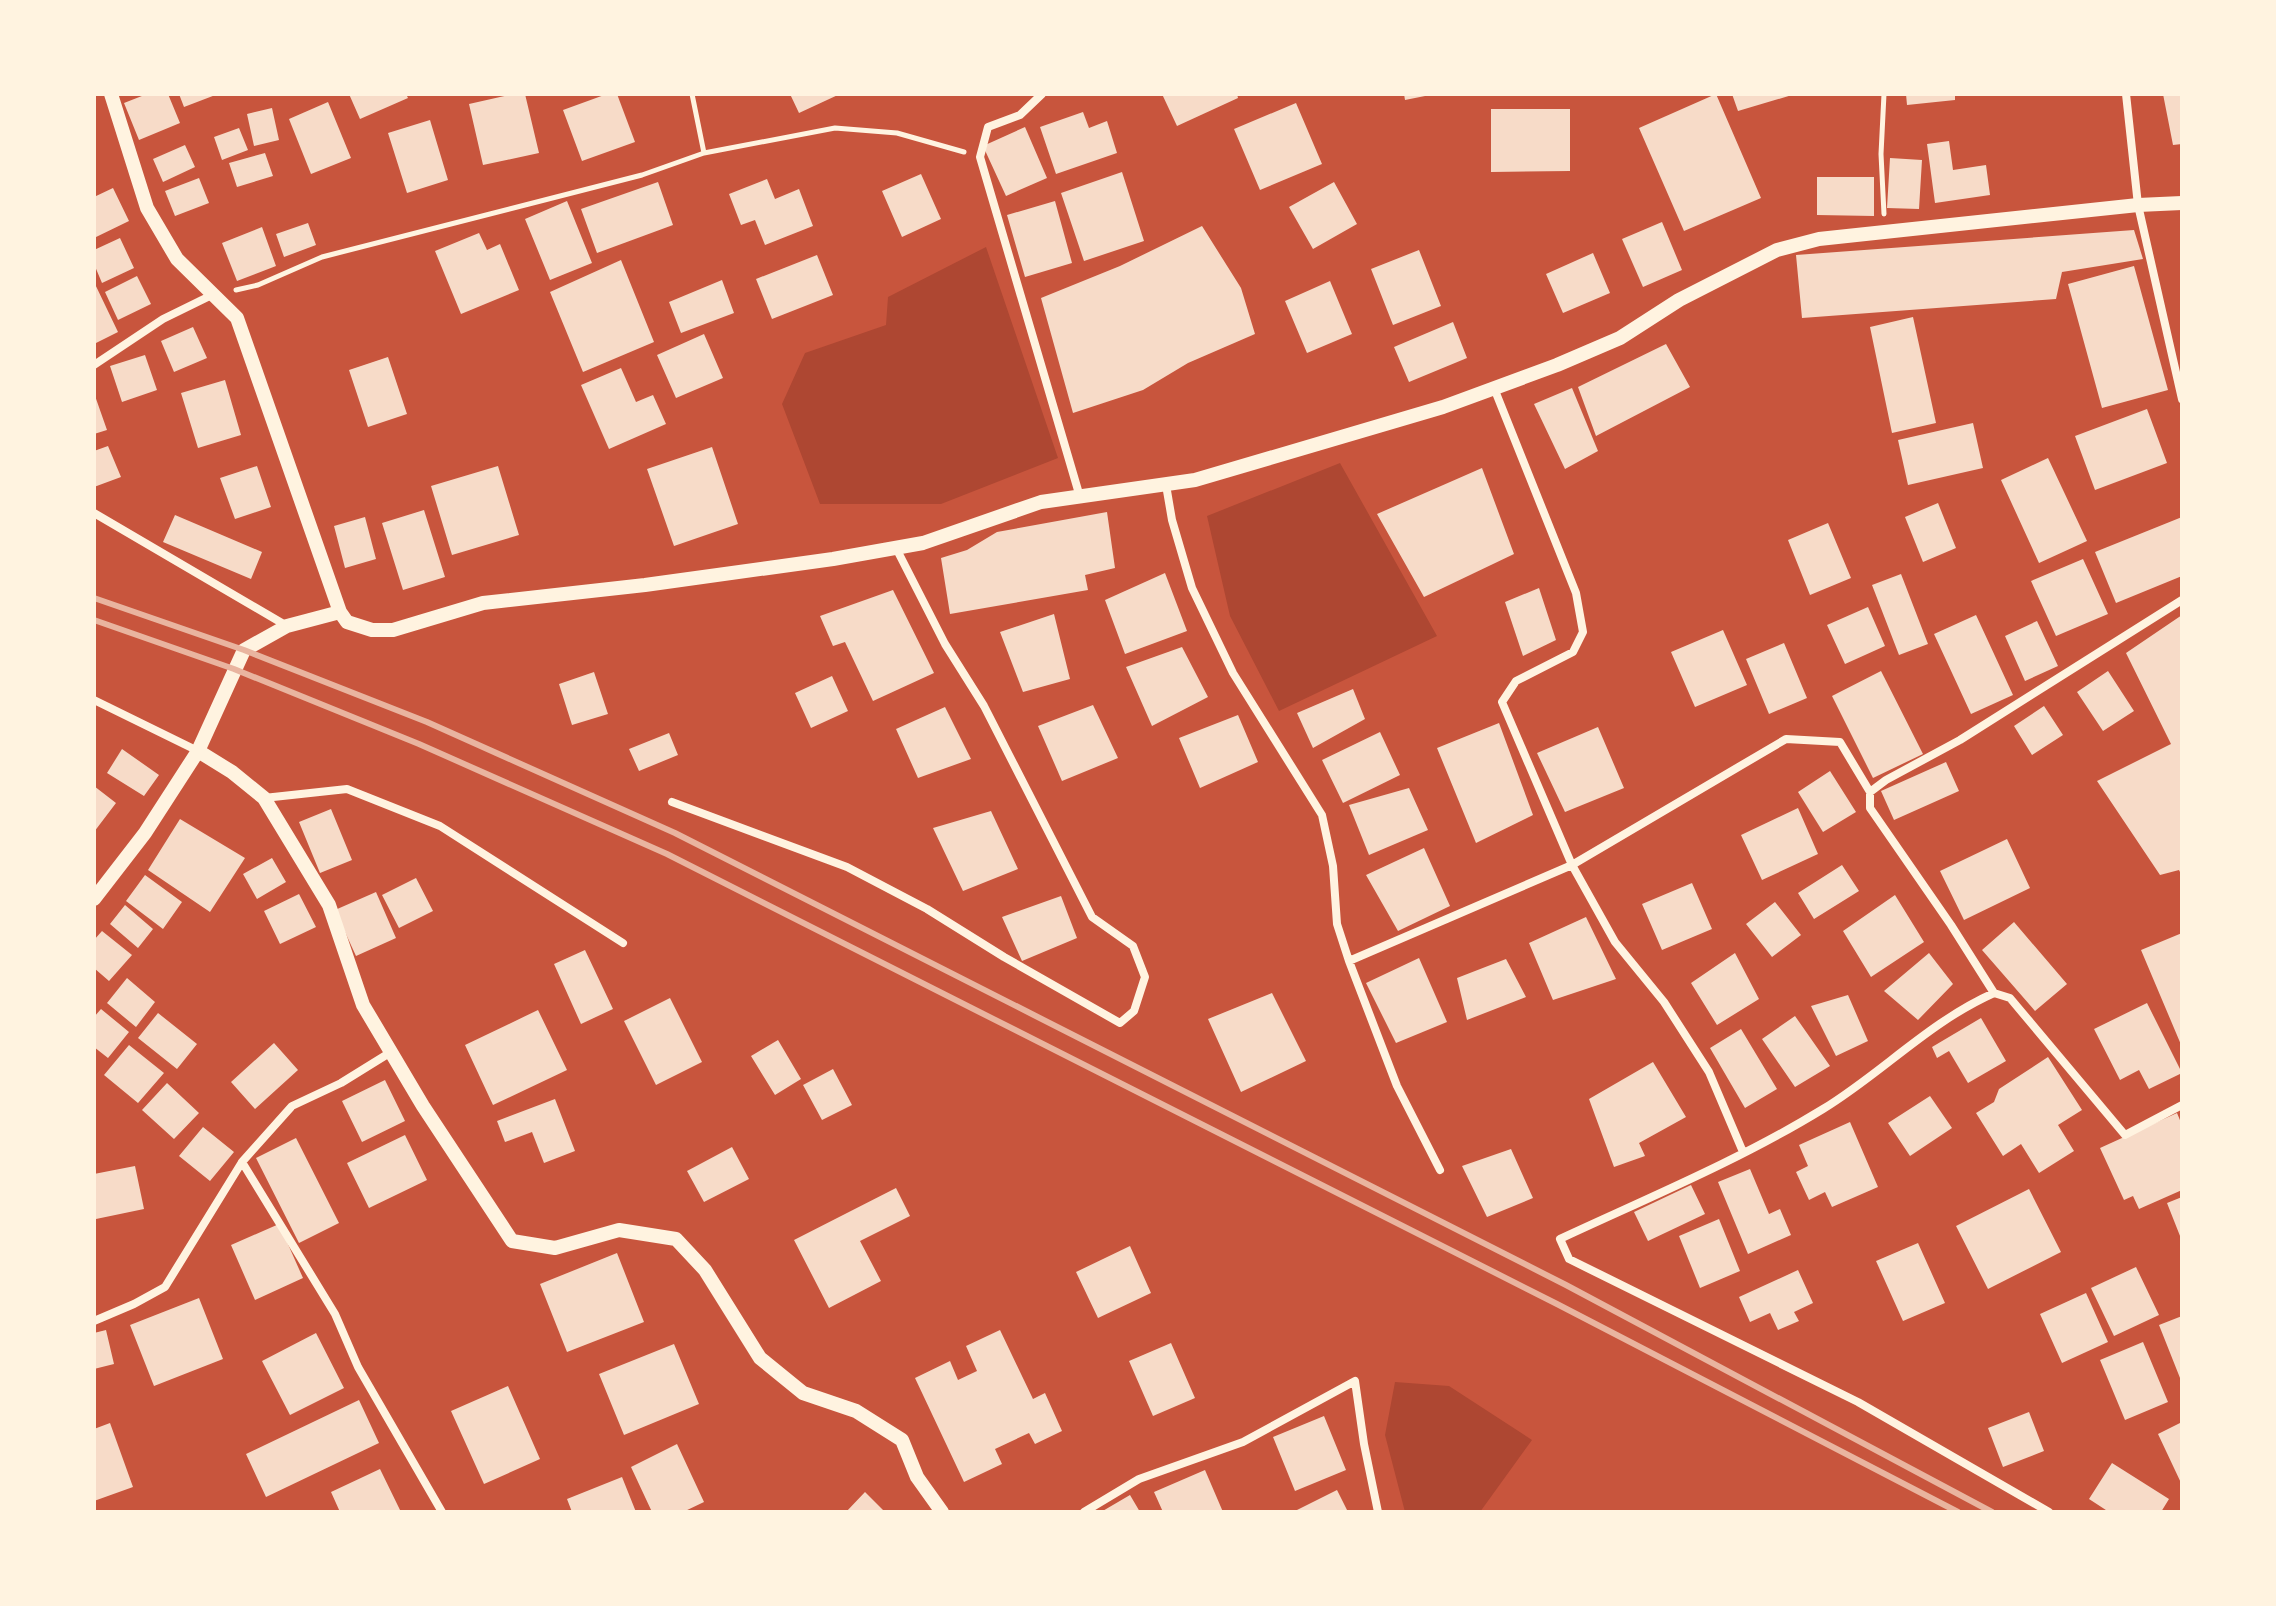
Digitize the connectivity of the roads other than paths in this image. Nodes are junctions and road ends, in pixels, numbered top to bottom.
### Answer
1 (111, 94) edge
2 (1042, 94) edge
3 (2126, 94) edge
4 (2182, 203) edge
5 (2138, 205) junction
6 (215, 294) junction
7 (94, 365) edge
8 (1494, 388) junction
9 (2182, 399) edge
10 (1166, 485) junction
11 (1080, 497) junction
12 (94, 513) edge
13 (896, 548) junction
14 (2182, 600) edge
15 (340, 612) junction
16 (287, 626) junction
17 (94, 700) edge
18 (198, 751) junction
19 (1870, 792) junction
20 (264, 798) junction
21 (672, 802) dead end
22 (1572, 865) junction
23 (94, 899) edge
24 (623, 943) dead end
25 (1349, 961) junction
26 (1994, 993) junction
27 (391, 1052) junction
28 (2182, 1105) edge
29 (1743, 1152) junction
30 (242, 1162) junction
31 (1440, 1170) dead end
32 (94, 1321) edge
33 (442, 1512) edge
34 (942, 1512) edge
35 (1084, 1512) edge
36 (1378, 1512) edge
37 (2049, 1512) edge

1 - 6 street
2 - 11 street
3 - 5 street
4 - 5 street
5 - 8 street
5 - 9 street
6 - 7 street
6 - 15 street
8 - 10 street
8 - 22 street
10 - 11 street
10 - 25 street
11 - 13 street
12 - 16 street
13 - 15 street
13 - 21 street
14 - 19 street
15 - 16 street
16 - 18 street
17 - 18 street
18 - 20 street
18 - 23 street
19 - 22 street
19 - 26 street
20 - 24 street
20 - 27 street
22 - 25 street
22 - 29 street
25 - 31 street
26 - 28 street
26 - 29 street
27 - 30 street
27 - 34 street
29 - 37 street
30 - 32 street
30 - 33 street
35 - 36 street

